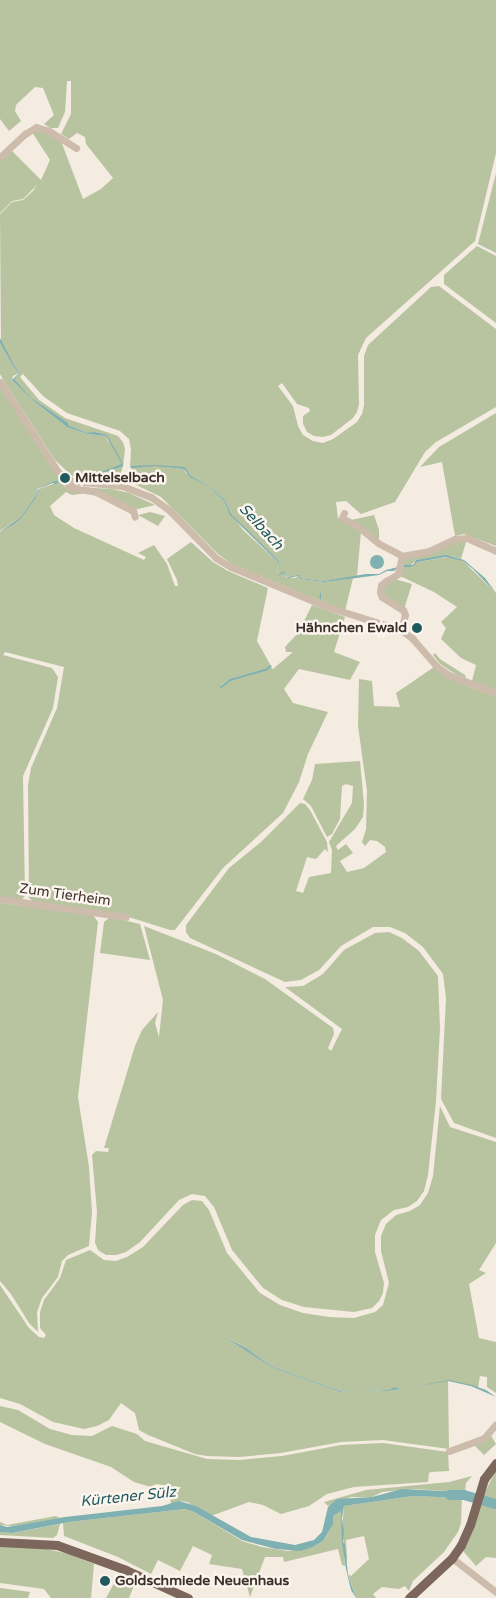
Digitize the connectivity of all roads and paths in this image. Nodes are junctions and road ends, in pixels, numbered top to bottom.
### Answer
1 (76, 148) dead end
2 (0, 157) edge
3 (0, 382) edge
4 (65, 478) junction
5 (344, 513) dead end
6 (135, 517) dead end
7 (496, 551) edge
8 (402, 556) junction
9 (401, 630) junction
10 (496, 693) edge
11 (0, 899) edge
12 (126, 917) dead end
13 (496, 1424) edge
14 (449, 1451) dead end
15 (496, 1463) edge
16 (0, 1542) edge
17 (452, 1558) junction
18 (496, 1592) edge
19 (188, 1598) edge
20 (409, 1598) edge

1 - 2 street
3 - 4 street
4 - 6 street
4 - 9 street
5 - 8 street
7 - 8 street
8 - 9 street
9 - 10 street
11 - 12 street, Zum Tierheim
13 - 14 street
15 - 17 main road
16 - 19 main road
17 - 18 street
17 - 20 main road

